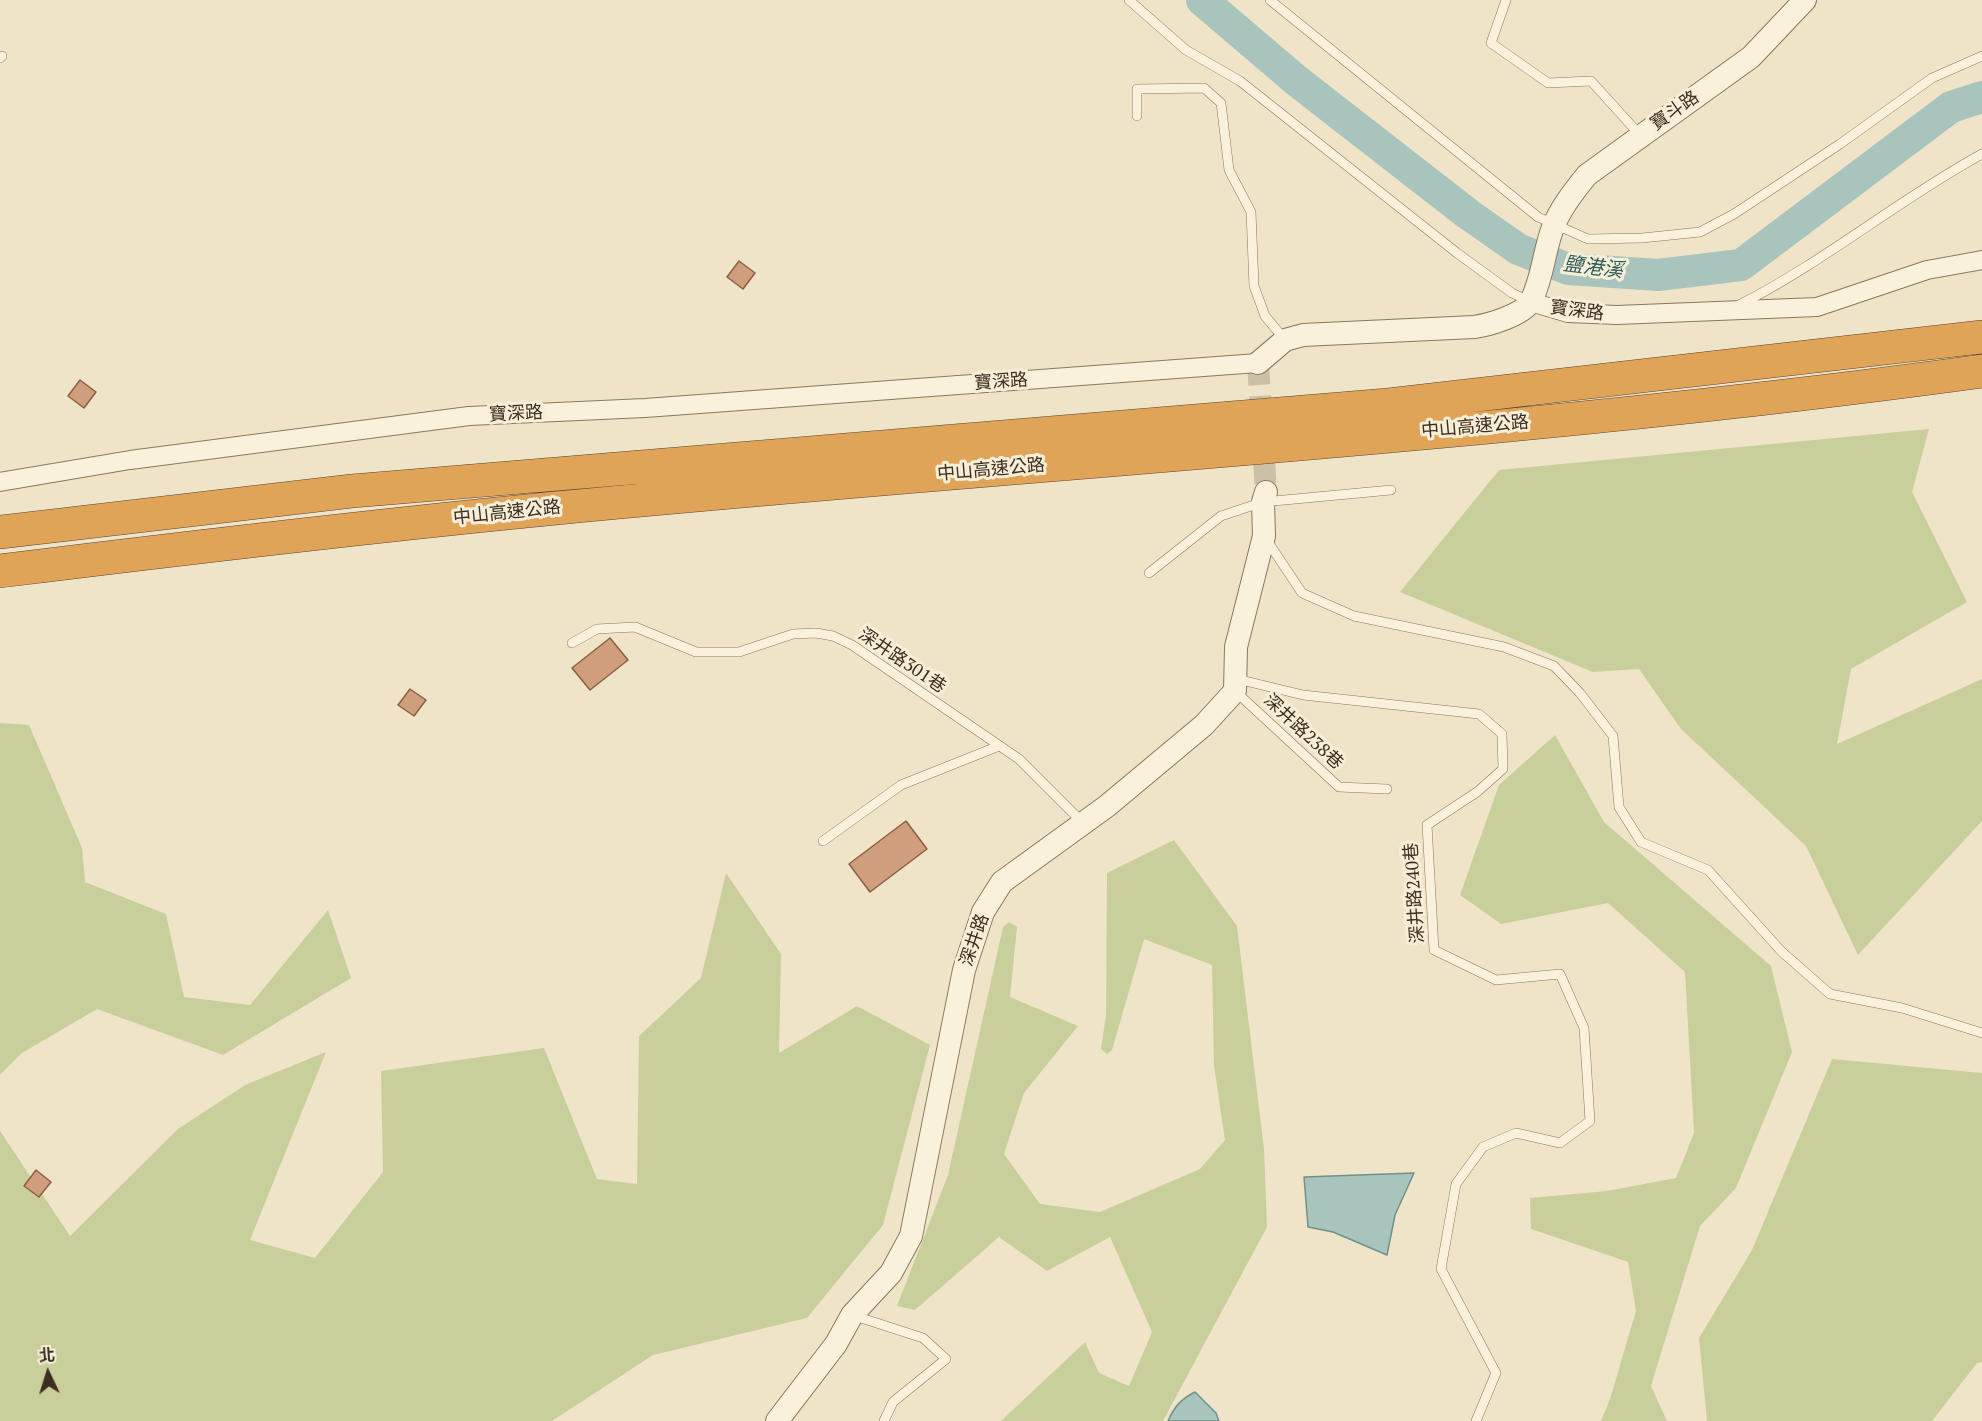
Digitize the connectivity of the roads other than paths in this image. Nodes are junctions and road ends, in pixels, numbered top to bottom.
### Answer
1 (1129, 0) edge
2 (1270, 0) edge
3 (1506, 0) edge
4 (1805, 0) edge
5 (1982, 56) edge
6 (1137, 116) dead end
7 (1640, 135) junction
8 (1982, 154) edge
9 (1553, 226) junction
10 (1982, 260) edge
11 (1531, 302) junction
12 (1726, 312) junction
13 (1982, 337) edge
14 (1285, 340) junction
15 (1258, 363) joint
16 (1982, 371) edge
17 (0, 482) edge
18 (1391, 490) dead end
19 (1265, 497) junction
20 (0, 532) edge
21 (1264, 536) junction
22 (0, 571) edge
23 (1149, 573) dead end
24 (572, 643) dead end
25 (1236, 685) junction
26 (999, 746) junction
27 (1387, 789) dead end
28 (1083, 823) junction
29 (823, 841) dead end
30 (1982, 1033) edge
31 (852, 1315) junction
32 (777, 1421) edge
33 (884, 1421) edge
34 (1476, 1421) edge

1 - 11 lane
2 - 9 lane
3 - 7 lane
4 - 7 street, 寶斗路
5 - 9 lane
6 - 14 lane
7 - 9 street, 寶斗路
8 - 12 lane
9 - 11 street, 寶斗路
10 - 12 street, 寶深路
11 - 12 street, 寶深路
11 - 14 street, 寶深路
13 - 20 highway, 中山高速公路
14 - 15 street, 寶深路
15 - 17 street, 寶深路
16 - 22 highway, 中山高速公路
18 - 19 lane
19 - 21 street
19 - 23 lane
21 - 25 street
21 - 30 lane
24 - 26 lane, 深井路301巷
25 - 27 lane, 深井路238巷
25 - 28 street, 深井路
25 - 34 lane, 深井路240巷
26 - 28 lane, 深井路301巷
26 - 29 lane
28 - 31 street, 深井路
31 - 32 street, 深井路
31 - 33 lane

